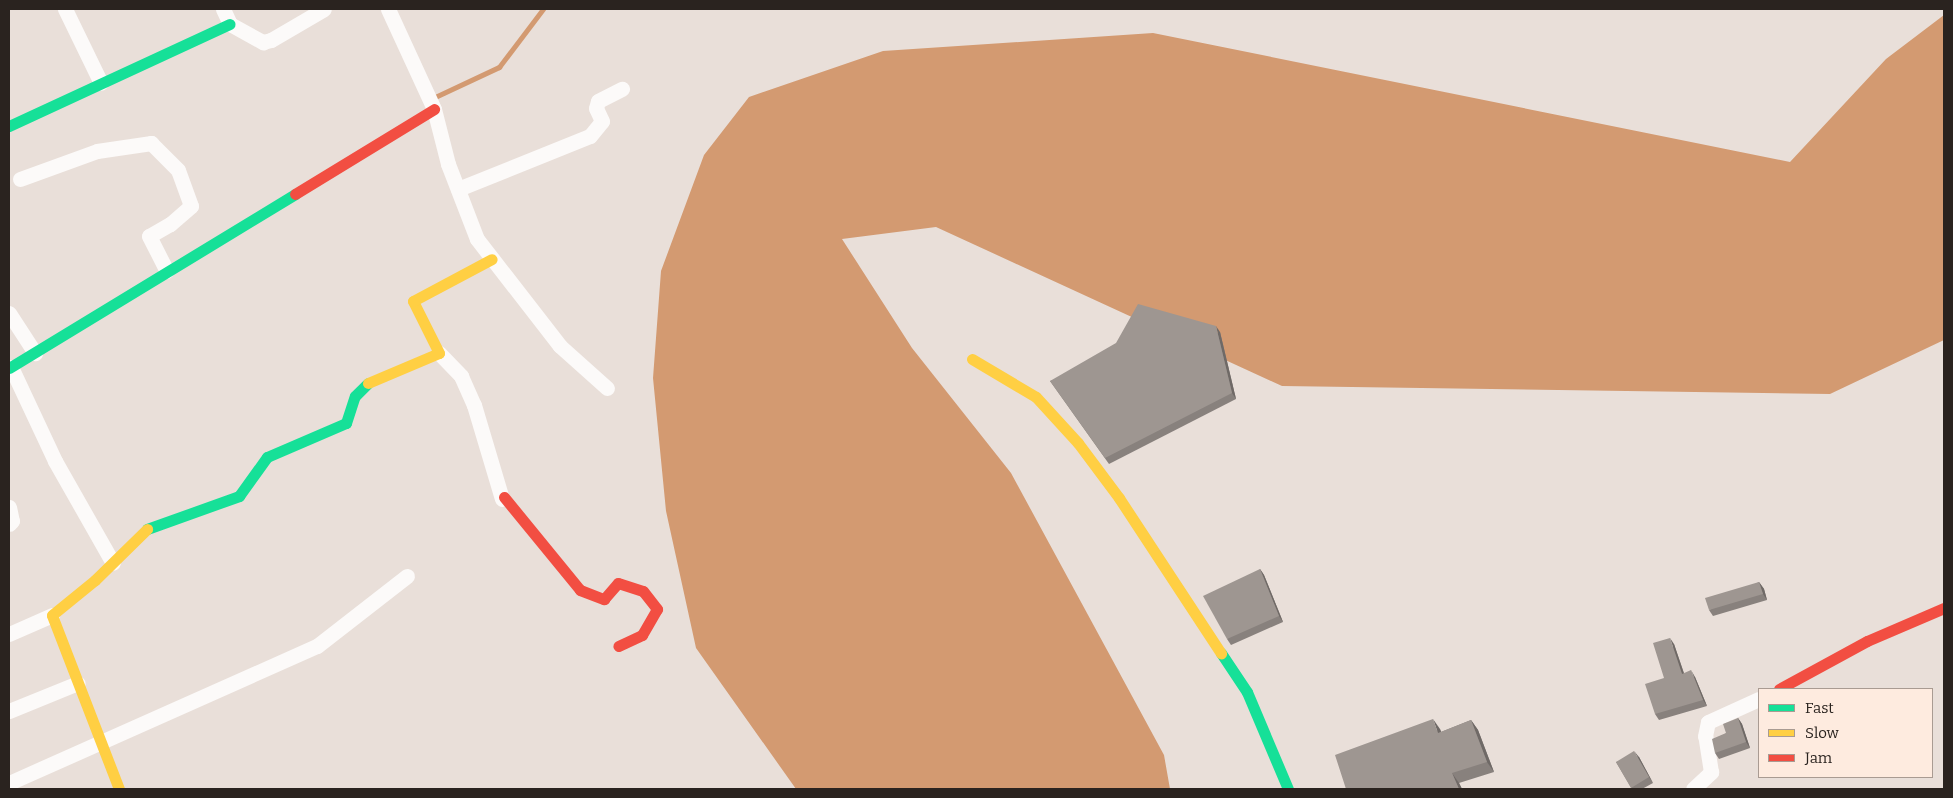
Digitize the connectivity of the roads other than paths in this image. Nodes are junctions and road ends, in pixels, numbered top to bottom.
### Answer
1 (65, 9) edge
2 (223, 9) edge
3 (324, 9) edge
4 (388, 9) edge
5 (230, 24) junction
6 (101, 83) junction
7 (622, 89) dead end
8 (434, 109) junction
9 (9, 126) edge
10 (20, 179) dead end
11 (458, 189) junction
12 (492, 259) junction
13 (167, 271) junction
14 (9, 313) edge
15 (439, 353) junction
16 (35, 354) junction
17 (972, 359) dead end
18 (10, 368) edge
19 (607, 388) dead end
20 (503, 498) joint
21 (9, 507) edge
22 (9, 524) edge
23 (113, 563) junction
24 (407, 576) dead end
25 (1944, 608) edge
26 (52, 615) junction
27 (9, 634) edge
28 (618, 646) dead end
29 (78, 683) junction
30 (1781, 688) edge
31 (1758, 699) edge
32 (9, 712) edge
33 (99, 744) junction
34 (9, 783) edge
35 (119, 789) edge
36 (1288, 789) edge
37 (1693, 789) edge

1 - 6 street
2 - 5 street
3 - 5 street
4 - 8 street
5 - 6 street
6 - 9 street
7 - 11 street
8 - 11 street
8 - 13 street
10 - 13 street
11 - 12 street
12 - 15 street
12 - 19 street
13 - 16 street
14 - 16 street
15 - 20 street
15 - 23 street
16 - 18 street
17 - 36 street
18 - 23 street
20 - 28 street
21 - 22 street
23 - 26 street
24 - 33 street
25 - 30 street
26 - 27 street
26 - 29 street
29 - 32 street
29 - 33 street
31 - 37 street
33 - 34 street
33 - 35 street

